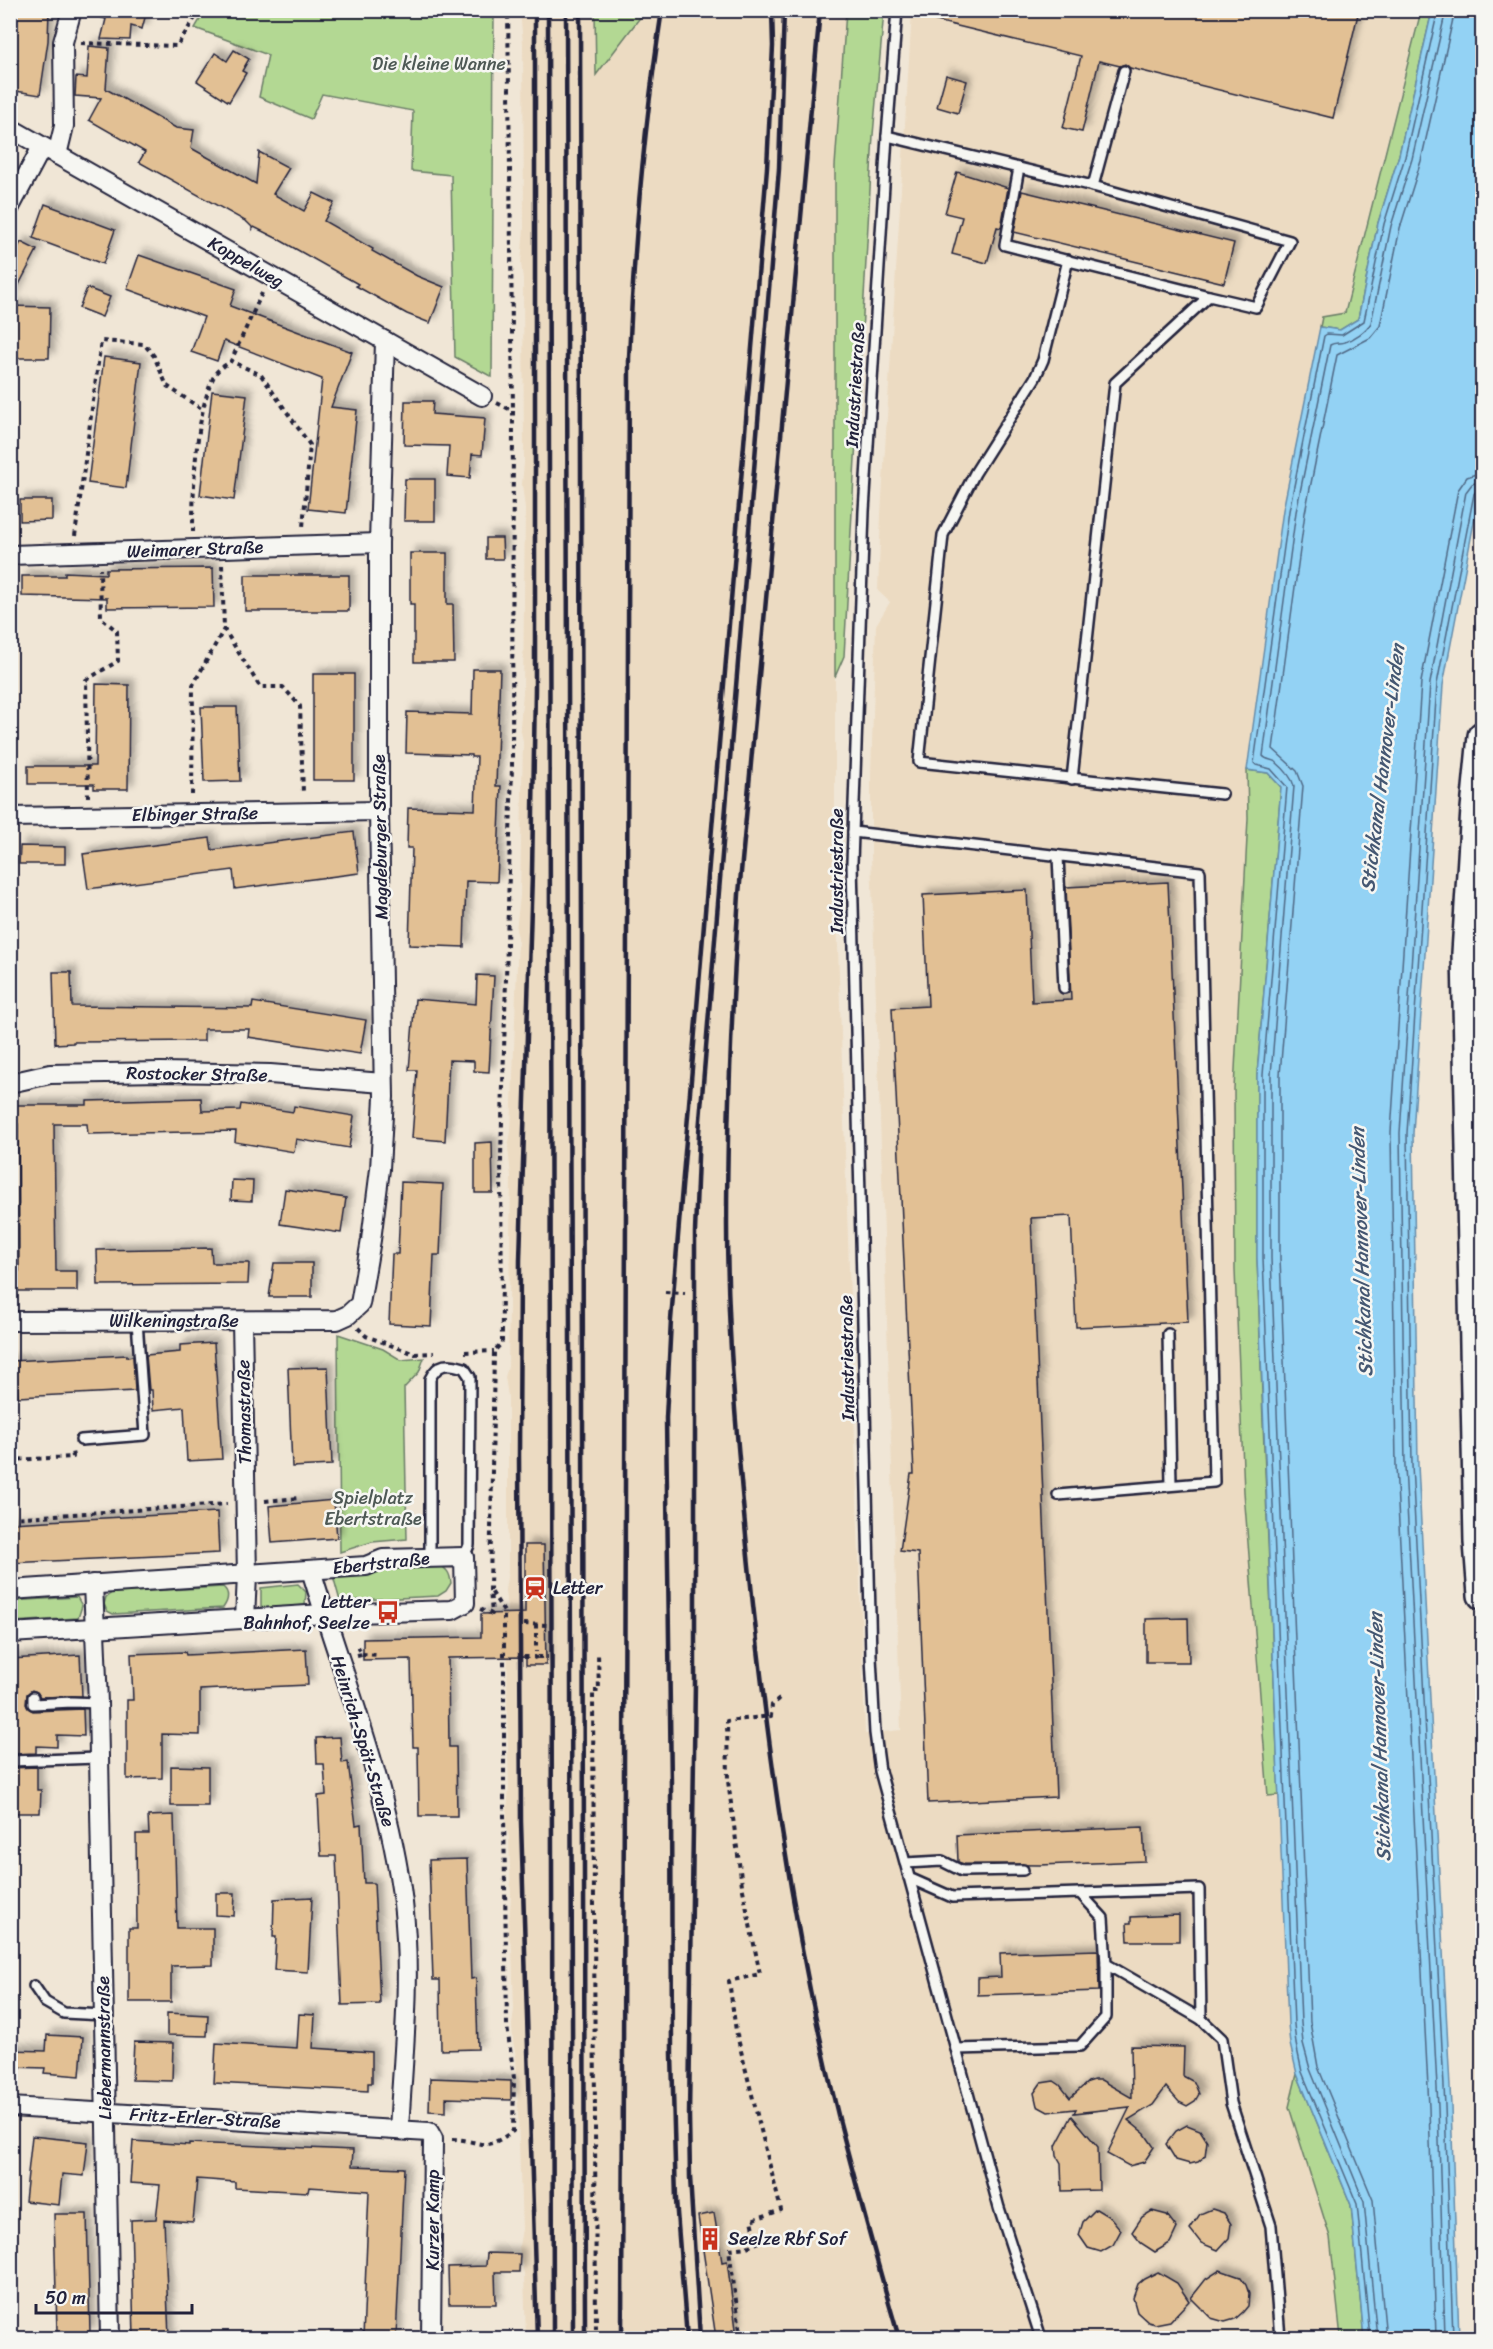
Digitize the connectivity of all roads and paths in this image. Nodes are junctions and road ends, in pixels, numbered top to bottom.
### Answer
1 (72, 10) edge
2 (200, 10) edge
3 (508, 10) edge
4 (897, 10) edge
5 (63, 42) junction
6 (1124, 71) dead end
7 (10, 128) edge
8 (887, 136) junction
9 (50, 151) junction
10 (1019, 168) junction
11 (1093, 186) junction
12 (10, 207) edge
13 (1068, 260) junction
14 (270, 276) junction
15 (1209, 296) junction
16 (385, 341) junction
17 (231, 361) junction
18 (482, 396) dead end
19 (203, 410) junction
20 (379, 543) junction
21 (302, 545) junction
22 (221, 548) junction
23 (193, 549) junction
24 (73, 552) junction
25 (100, 552) junction
26 (10, 555) edge
27 (225, 629) junction
28 (1482, 736) edge
29 (1072, 779) junction
30 (1222, 794) dead end
31 (379, 811) junction
32 (304, 812) junction
33 (192, 814) junction
34 (88, 816) junction
35 (10, 817) edge
36 (853, 832) junction
37 (1058, 856) junction
38 (1064, 988) dead end
39 (10, 1083) edge
40 (383, 1083) junction
41 (665, 1292) dead end
42 (685, 1293) dead end
43 (343, 1317) junction
44 (137, 1321) junction
45 (242, 1321) junction
46 (10, 1322) edge
47 (1168, 1334) dead end
48 (494, 1351) junction
49 (460, 1352) dead end
50 (438, 1353) dead end
51 (81, 1440) joint
52 (10, 1460) edge
53 (1171, 1485) junction
54 (1058, 1495) dead end
55 (300, 1498) dead end
56 (245, 1502) junction
57 (10, 1518) edge
58 (464, 1557) junction
59 (430, 1558) junction
60 (311, 1570) junction
61 (247, 1575) junction
62 (93, 1584) junction
63 (10, 1590) edge
64 (1482, 1595) edge
65 (324, 1614) junction
66 (245, 1619) junction
67 (524, 1624) dead end
68 (536, 1624) junction
69 (548, 1624) dead end
70 (96, 1628) junction
71 (10, 1633) edge
72 (536, 1652) dead end
73 (598, 1653) dead end
74 (362, 1654) dead end
75 (379, 1654) dead end
76 (524, 1657) dead end
77 (548, 1657) dead end
78 (33, 1697) dead end
79 (782, 1697) dead end
80 (98, 1703) junction
81 (98, 1758) junction
82 (10, 1761) edge
83 (905, 1863) junction
84 (1023, 1870) dead end
85 (909, 1878) junction
86 (1080, 1893) junction
87 (1106, 1964) junction
88 (34, 1986) dead end
89 (104, 2015) junction
90 (1201, 2019) junction
91 (956, 2049) junction
92 (10, 2107) edge
93 (106, 2112) junction
94 (399, 2130) junction
95 (433, 2139) junction
96 (110, 2338) edge
97 (431, 2338) edge
98 (596, 2338) edge
99 (741, 2338) edge
100 (1041, 2338) edge
101 (1280, 2338) edge

1 - 5 street
2 - 5 path
3 - 48 path
4 - 8 lane, Industriestraße
5 - 9 street
6 - 11 lane
7 - 9 street, Koppelweg
8 - 10 lane
8 - 36 lane, Industriestraße
9 - 12 street
9 - 14 street, Koppelweg
10 - 11 lane
10 - 13 lane
11 - 15 lane
13 - 15 lane
13 - 29 lane
14 - 16 street, Koppelweg
14 - 17 path
15 - 29 lane
16 - 18 street, Koppelweg
16 - 20 street, Magdeburger Straße
17 - 19 path
17 - 21 path
19 - 23 path
19 - 24 path
20 - 21 street, Weimarer Straße
20 - 31 street, Magdeburger Straße
21 - 22 street, Weimarer Straße
22 - 23 street, Weimarer Straße
22 - 27 path
23 - 25 street, Weimarer Straße
24 - 25 street, Weimarer Straße
24 - 26 street, Weimarer Straße
25 - 34 path
27 - 32 path
27 - 33 path
28 - 64 main road
29 - 30 lane
31 - 32 street, Elbinger Straße
31 - 40 street, Magdeburger Straße
32 - 33 street, Elbinger Straße
33 - 34 street, Elbinger Straße
34 - 35 street, Elbinger Straße
36 - 37 lane
36 - 83 lane, Industriestraße
37 - 38 lane
37 - 53 lane
39 - 40 street, Rostocker Straße
40 - 43 street, Magdeburger Straße
41 - 42 path
43 - 45 street, Wilkeningstraße
43 - 50 path
44 - 45 street, Wilkeningstraße
44 - 46 street, Wilkeningstraße
44 - 51 lane
45 - 56 street, Thomastraße
47 - 53 lane
48 - 49 path
48 - 95 path
51 - 52 path
53 - 54 lane
55 - 56 path
56 - 57 path
56 - 61 street, Thomastraße
58 - 59 street, Ebertstraße
58 - 59 lane
58 - 65 street
59 - 60 street, Ebertstraße
60 - 61 street, Ebertstraße
60 - 65 street, Heinrich-Spät-Straße
61 - 62 street, Ebertstraße
61 - 66 street, Thomastraße
62 - 63 street, Ebertstraße
62 - 70 street, Liebermannstraße
65 - 66 street
65 - 94 street, Heinrich-Spät-Straße
66 - 70 street
67 - 68 path
68 - 69 path
68 - 72 path
70 - 71 street
70 - 80 street, Liebermannstraße
73 - 98 path
74 - 75 path
76 - 77 path
78 - 80 lane
79 - 99 path
80 - 81 street, Liebermannstraße
81 - 82 lane
81 - 89 street, Liebermannstraße
83 - 84 lane
83 - 85 lane, Industriestraße
85 - 86 lane
85 - 91 lane, Industriestraße
86 - 87 lane
86 - 90 lane
87 - 90 lane
87 - 91 lane
88 - 89 lane
89 - 93 street, Liebermannstraße
90 - 101 lane
91 - 100 lane, Industriestraße
92 - 93 street, Fritz-Erler-Straße
93 - 94 street, Fritz-Erler-Straße
93 - 96 street, Liebermannstraße
94 - 95 street
95 - 97 street, Kurzer Kamp

